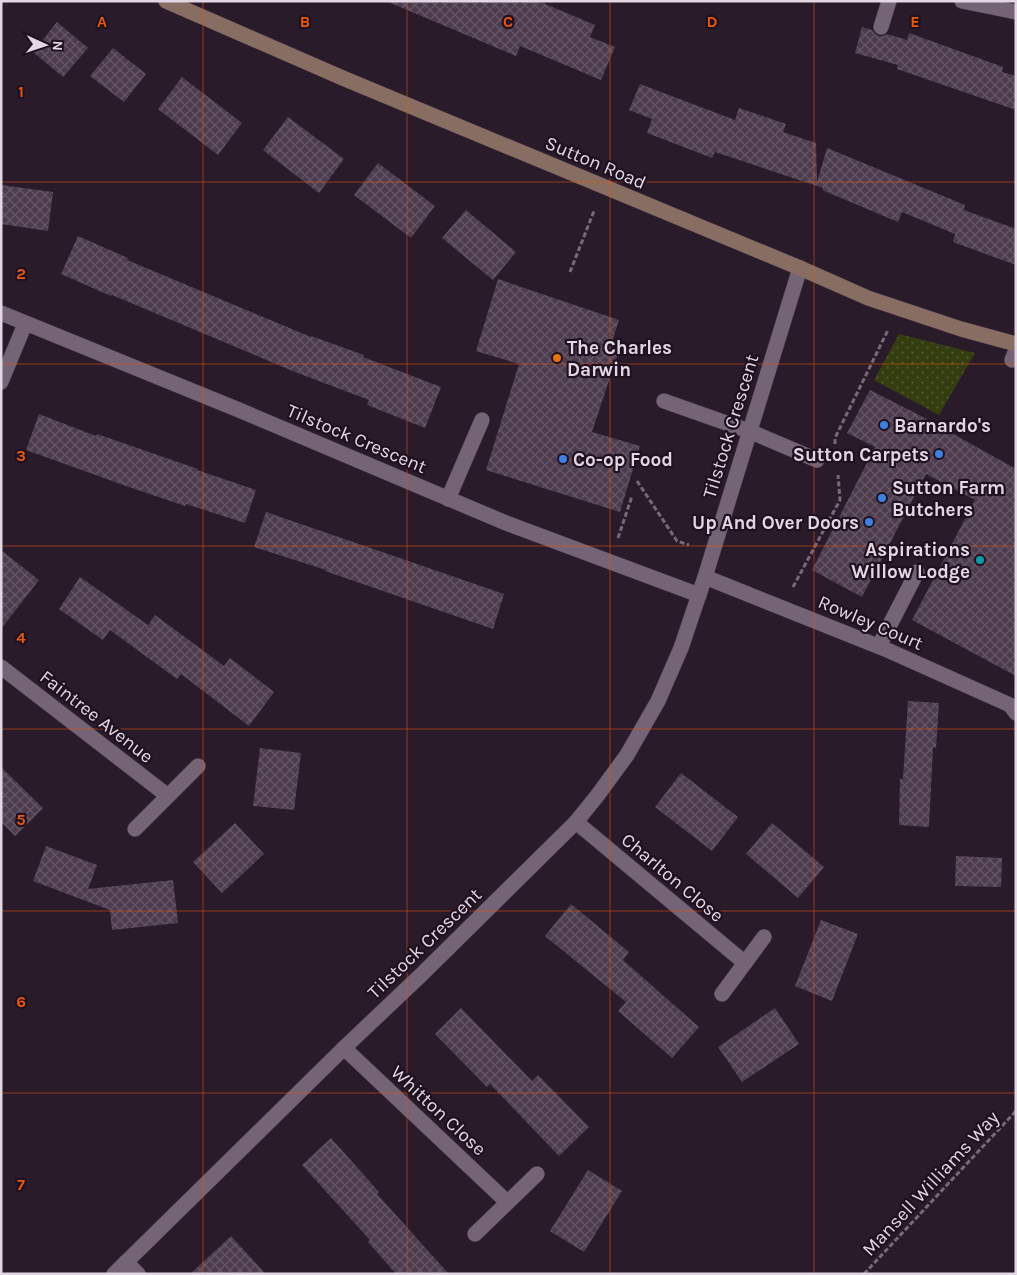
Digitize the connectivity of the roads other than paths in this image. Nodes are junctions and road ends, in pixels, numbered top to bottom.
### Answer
1 (166, 1) edge
2 (889, 1) edge
3 (962, 1) edge
4 (1016, 12) edge
5 (881, 27) dead end
6 (800, 268) junction
7 (1, 313) edge
8 (25, 324) junction
9 (1016, 344) edge
10 (1, 382) edge
11 (664, 401) dead end
12 (482, 420) dead end
13 (749, 431) junction
14 (817, 460) dead end
15 (448, 498) junction
16 (917, 572) dead end
17 (705, 577) junction
18 (699, 595) junction
19 (879, 646) junction
20 (1, 667) edge
21 (1014, 706) edge
22 (198, 766) dead end
23 (168, 796) junction
24 (576, 822) junction
25 (135, 828) dead end
26 (764, 938) dead end
27 (745, 963) junction
28 (722, 994) dead end
29 (344, 1048) junction
30 (537, 1174) dead end
31 (507, 1202) junction
32 (475, 1234) dead end
33 (126, 1262) junction
34 (114, 1274) edge
35 (138, 1274) edge

1 - 6 street, Sutton Road
2 - 5 street
3 - 4 street
6 - 9 street, Sutton Road
6 - 13 street, Tilstock Crescent
7 - 8 street, Tilstock Crescent
8 - 10 street
8 - 15 street, Tilstock Crescent
11 - 13 street
12 - 15 street
13 - 14 street
13 - 17 street, Tilstock Crescent
15 - 18 street, Tilstock Crescent
16 - 19 street
17 - 18 street, Tilstock Crescent
17 - 19 street, Rowley Court
18 - 24 street, Tilstock Crescent
19 - 21 street, Rowley Court
20 - 23 street, Faintree Avenue
22 - 23 street
23 - 25 street
24 - 27 street, Charlton Close
24 - 29 street, Tilstock Crescent
26 - 27 street
27 - 28 street
29 - 31 street, Whitton Close
29 - 33 street, Tilstock Crescent
30 - 31 street
31 - 32 street
33 - 34 street, Tilstock Crescent
33 - 35 street

